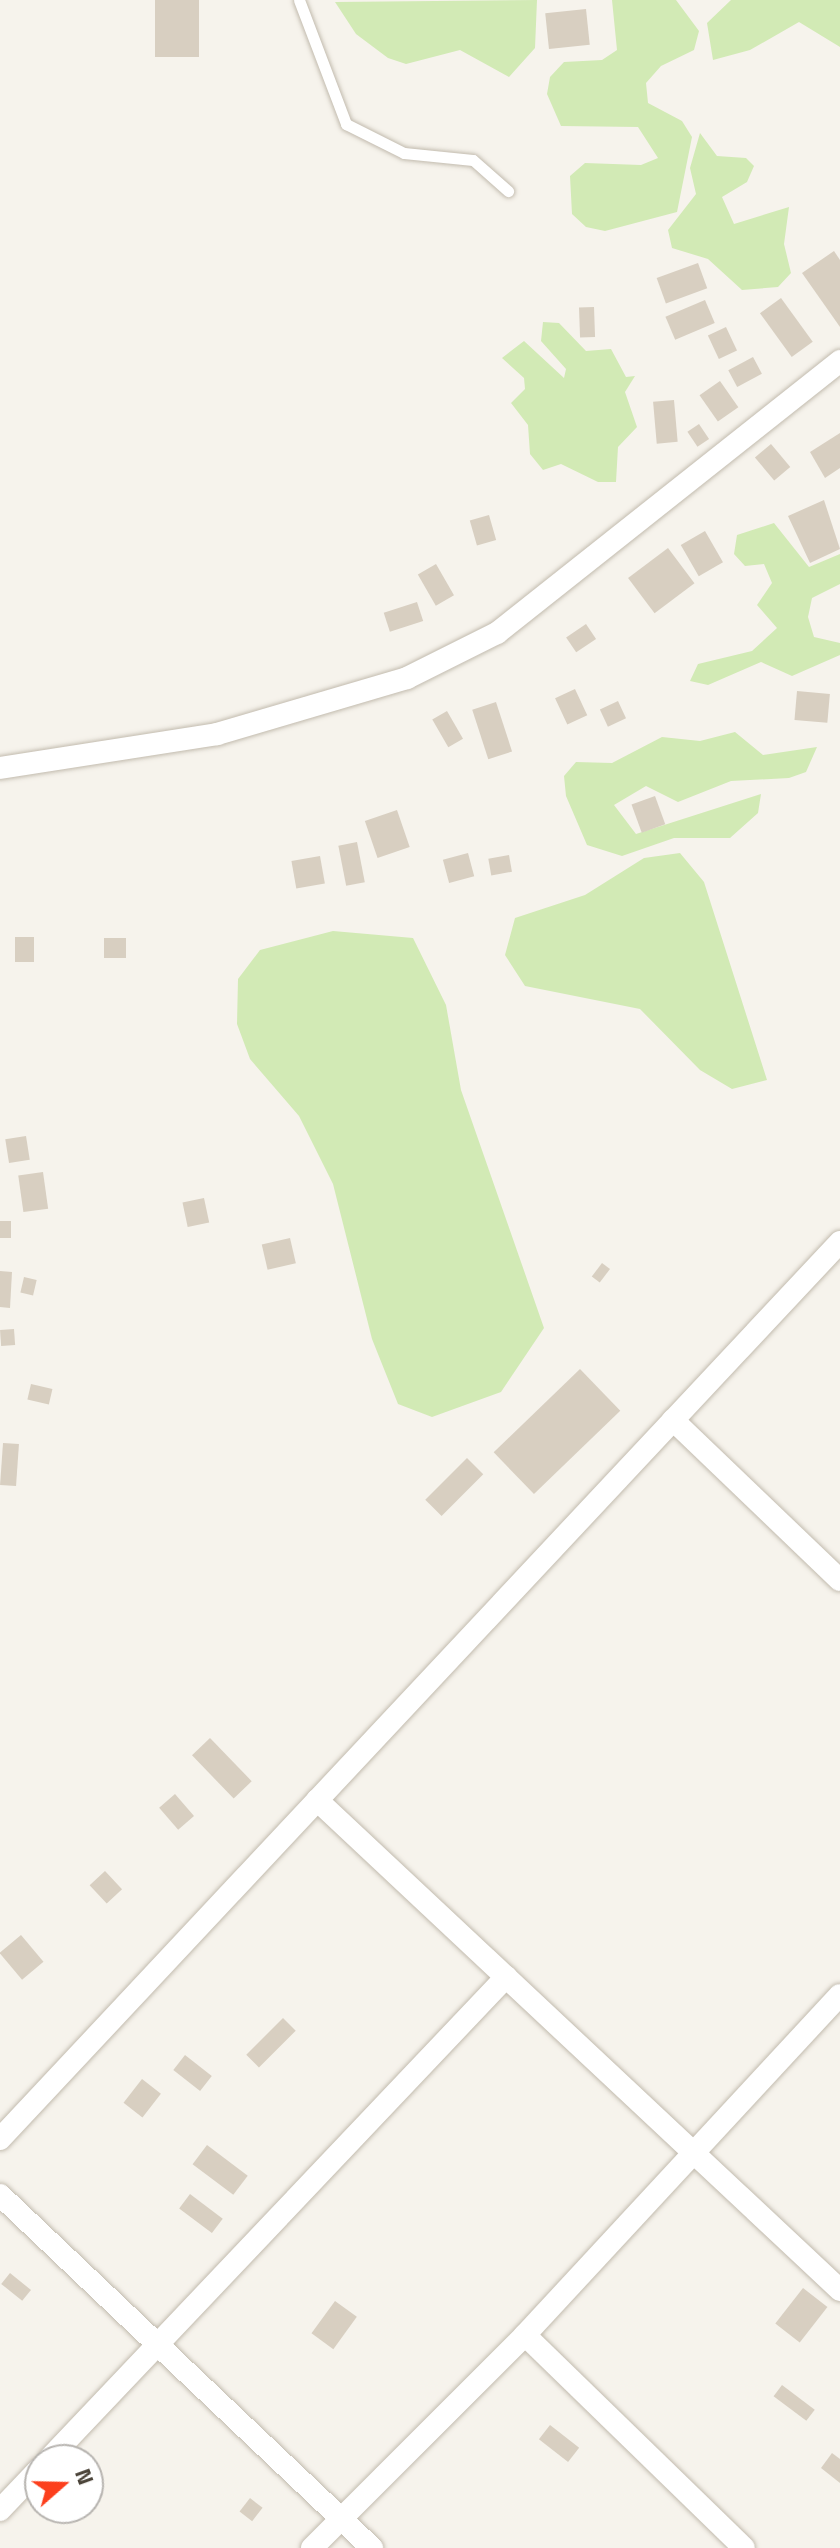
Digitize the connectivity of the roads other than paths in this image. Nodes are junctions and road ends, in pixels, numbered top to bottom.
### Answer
1 (299, 0) edge
2 (508, 191) dead end
3 (840, 361) edge
4 (0, 768) edge
5 (840, 1242) edge
6 (673, 1420) junction
7 (840, 1580) edge
8 (317, 1800) junction
9 (506, 1977) junction
10 (840, 1995) edge
11 (0, 2139) edge
12 (694, 2153) junction
13 (0, 2195) edge
14 (840, 2290) edge
15 (525, 2335) junction
16 (157, 2344) junction
17 (63, 2444) edge
18 (24, 2485) edge
19 (0, 2510) edge
20 (340, 2518) junction
21 (312, 2548) edge
22 (372, 2548) edge
23 (744, 2548) edge

1 - 2 lane
3 - 4 street
5 - 6 street
6 - 7 street
6 - 8 street
8 - 9 street
8 - 11 street
9 - 12 street
9 - 16 street
10 - 12 street
12 - 14 street
12 - 15 street
13 - 16 street
15 - 20 street
15 - 23 street
16 - 17 street
16 - 20 street
18 - 19 street
20 - 21 street
20 - 22 street

